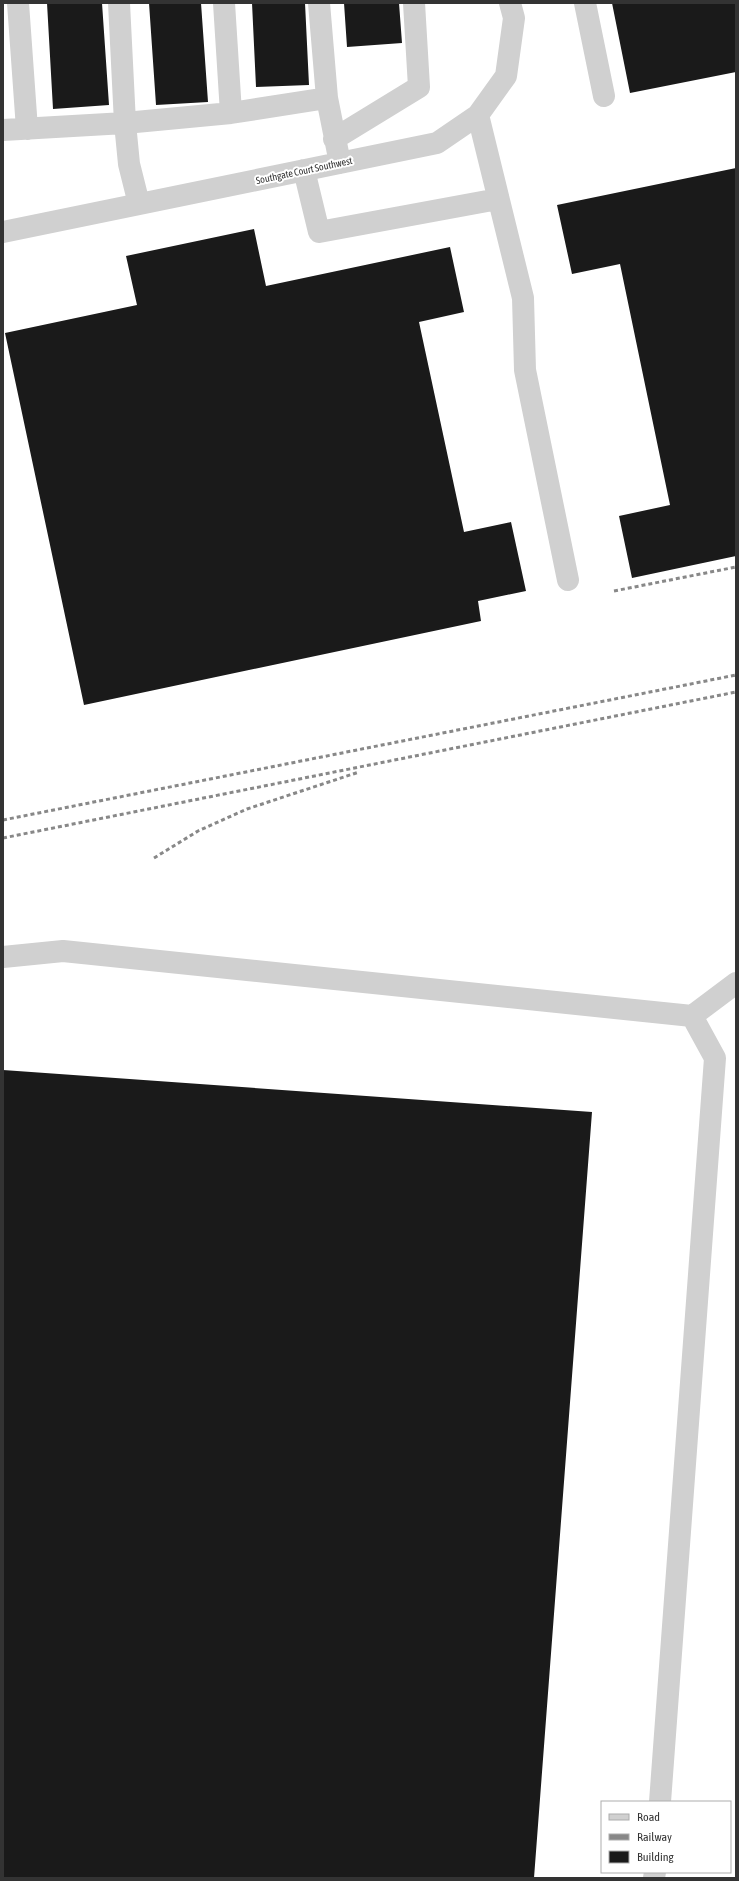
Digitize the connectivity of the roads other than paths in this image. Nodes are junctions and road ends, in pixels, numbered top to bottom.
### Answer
1 (18, 3) edge
2 (119, 3) edge
3 (224, 3) edge
4 (319, 3) edge
5 (414, 3) edge
6 (510, 3) edge
7 (585, 3) edge
8 (604, 96) dead end
9 (327, 98) junction
10 (232, 113) junction
11 (478, 115) junction
12 (125, 123) junction
13 (27, 129) junction
14 (3, 130) edge
15 (334, 139) junction
16 (340, 163) junction
17 (304, 170) junction
18 (498, 199) junction
19 (139, 204) junction
20 (3, 232) edge
21 (568, 580) dead end
22 (3, 957) edge
23 (736, 983) edge
24 (692, 1016) junction
25 (660, 1801) edge

1 - 13 street
2 - 12 street
3 - 10 street
4 - 9 street
5 - 15 street
6 - 11 street, Southgate Court Southwest
7 - 8 street
9 - 10 street
9 - 15 street
10 - 12 street
11 - 16 street, Southgate Court Southwest
11 - 18 street
12 - 13 street
12 - 19 street
13 - 14 street
15 - 16 street
16 - 17 street, Southgate Court Southwest
17 - 18 street
17 - 19 street, Southgate Court Southwest
18 - 21 street
19 - 20 street, Southgate Court Southwest
22 - 24 street
23 - 24 street
24 - 25 street

